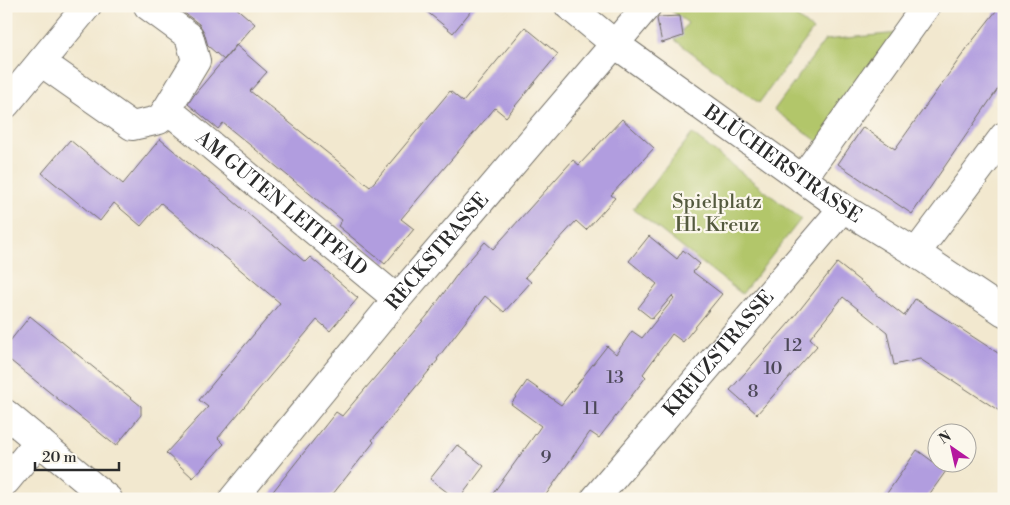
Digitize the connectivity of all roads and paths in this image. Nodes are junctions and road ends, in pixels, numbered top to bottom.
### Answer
1 (87, 6) edge
2 (148, 6) edge
3 (569, 6) edge
4 (647, 6) edge
5 (926, 6) edge
6 (615, 44) junction
7 (41, 62) junction
8 (6, 104) edge
9 (167, 109) junction
10 (1004, 136) edge
11 (802, 179) junction
12 (843, 208) junction
13 (916, 253) junction
14 (397, 298) junction
15 (1004, 312) edge
16 (6, 414) edge
17 (38, 441) junction
18 (6, 481) edge
19 (599, 498) edge
20 (108, 499) edge
21 (232, 499) edge

1 - 7 street
2 - 9 street
3 - 6 street, BLÜCHERSTRASSE
4 - 6 street, RECKSTRASSE
5 - 11 street
6 - 11 street, BLÜCHERSTRASSE
6 - 14 street, RECKSTRASSE
7 - 8 street
7 - 9 street
9 - 14 street, AM GUTEN LEITPFAD
10 - 13 street
11 - 12 street, BLÜCHERSTRASSE
12 - 13 street, BLÜCHERSTRASSE
12 - 19 street, KREUZSTRASSE
13 - 15 street, BLÜCHERSTRASSE
14 - 21 street, RECKSTRASSE
16 - 17 street
17 - 18 street
17 - 20 street

